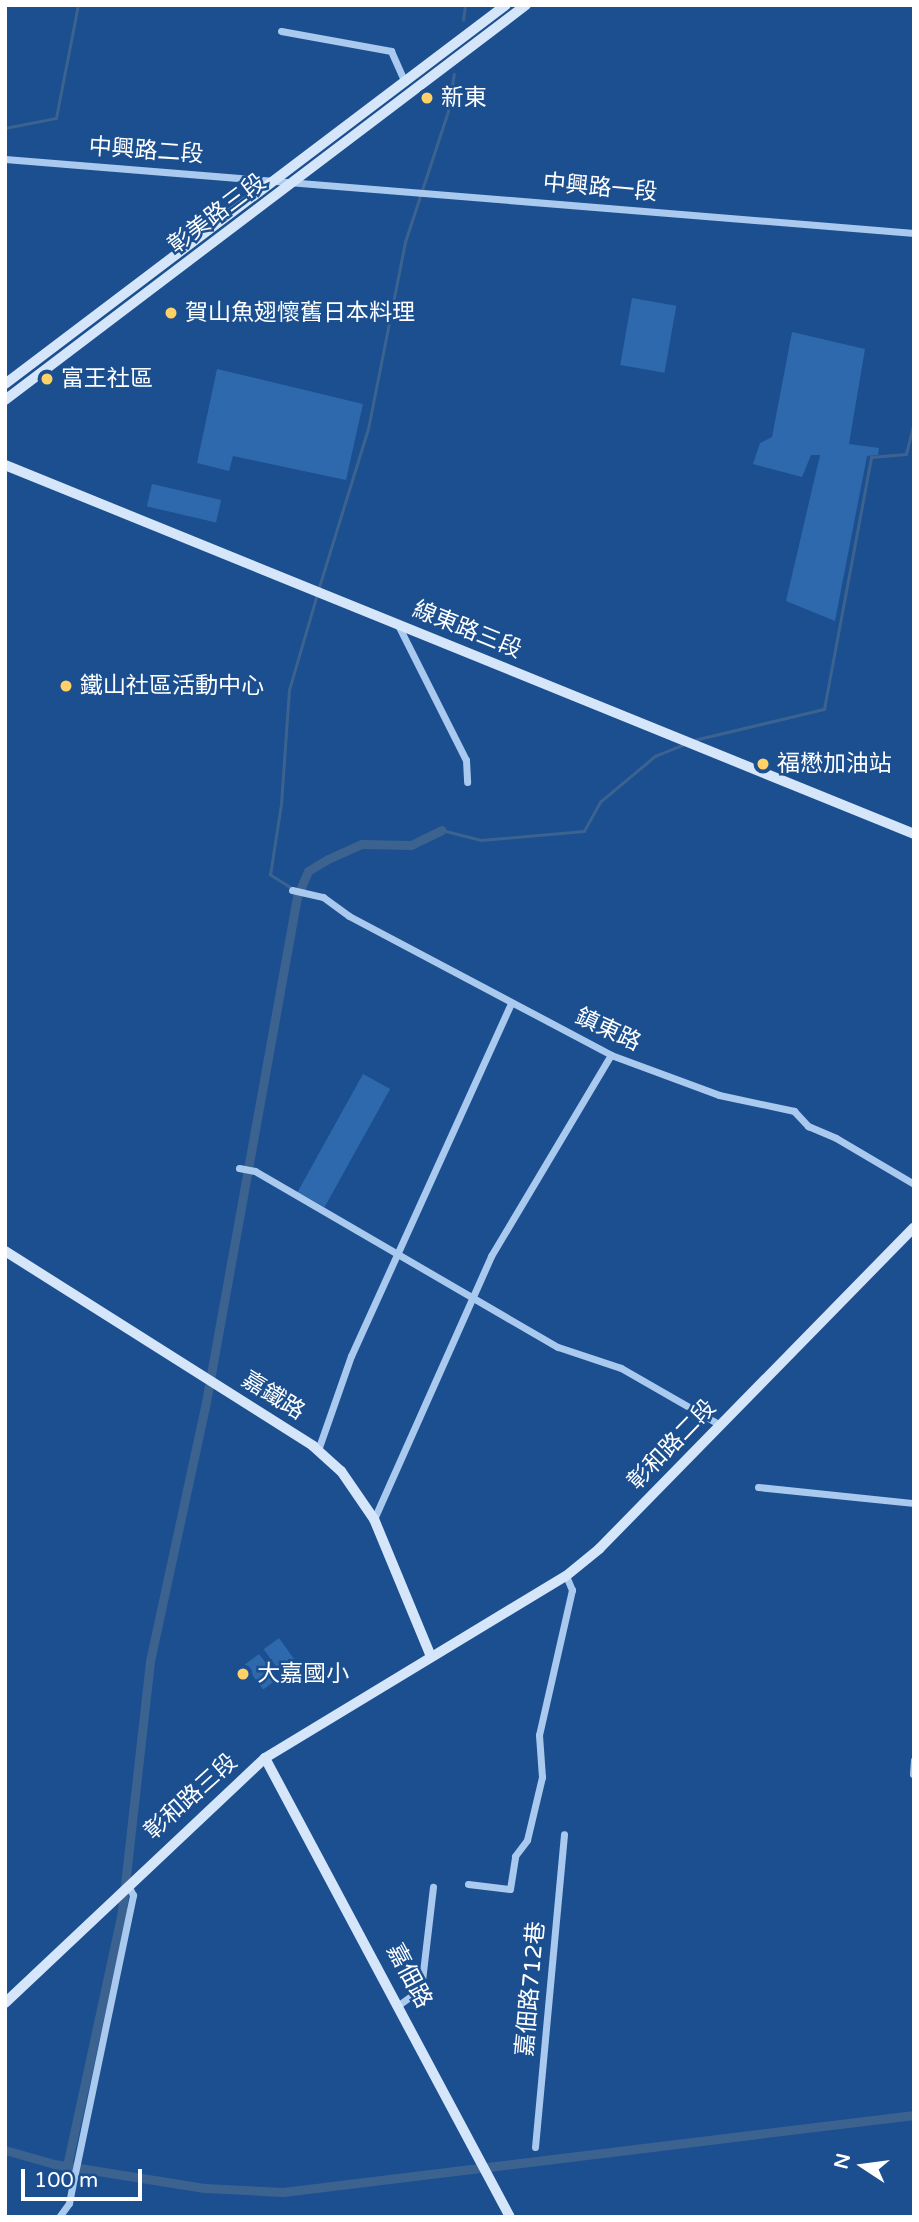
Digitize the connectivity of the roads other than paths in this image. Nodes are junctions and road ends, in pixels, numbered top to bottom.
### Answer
1 (506, 5) edge
2 (526, 5) edge
3 (281, 31) dead end
4 (405, 82) junction
5 (5, 159) edge
6 (284, 181) junction
7 (914, 233) edge
8 (5, 384) edge
9 (5, 400) edge
10 (5, 465) edge
11 (398, 625) junction
12 (467, 782) dead end
13 (914, 834) edge
14 (292, 890) dead end
15 (511, 1004) junction
16 (611, 1055) junction
17 (242, 1168) dead end
18 (914, 1184) edge
19 (914, 1227) edge
20 (5, 1251) edge
21 (396, 1251) junction
22 (472, 1301) junction
23 (720, 1425) junction
24 (318, 1450) junction
25 (758, 1487) dead end
26 (914, 1503) edge
27 (374, 1519) junction
28 (566, 1576) junction
29 (430, 1654) junction
30 (265, 1758) junction
31 (914, 1760) edge
32 (913, 1774) edge
33 (564, 1834) dead end
34 (128, 1884) junction
35 (468, 1884) dead end
36 (433, 1887) dead end
37 (5, 2003) edge
38 (400, 2004) junction
39 (535, 2147) dead end
40 (59, 2217) edge
41 (510, 2217) edge

1 - 4 main road, 彰美路三段
2 - 6 main road, 彰美路三段
3 - 4 street
4 - 6 main road, 彰美路三段
5 - 6 street, 中興路二段
6 - 7 street, 中興路一段
6 - 8 main road, 彰美路三段
6 - 9 main road, 彰美路三段
10 - 11 main road, 線東路三段
11 - 12 street
11 - 13 main road, 線東路三段
14 - 15 street, 鎮東路
15 - 16 street, 鎮東路
15 - 21 street
16 - 18 street, 鎮東路
16 - 22 street
17 - 21 street
19 - 23 main road, 彰和路二段
20 - 24 main road, 嘉鐵路
21 - 22 street
21 - 24 street
22 - 23 street
22 - 27 street
23 - 28 main road, 彰和路二段
24 - 27 main road, 嘉鐵路
25 - 26 street
27 - 29 main road, 嘉鐵路
28 - 29 main road, 彰和路二段
28 - 35 street
29 - 30 main road, 彰和路三段
30 - 34 main road, 彰和路三段
30 - 38 main road, 嘉佃路
31 - 32 street
33 - 39 street, 嘉佃路712巷
34 - 37 main road, 彰和路三段
34 - 40 street
36 - 38 street
38 - 41 main road, 嘉佃路

